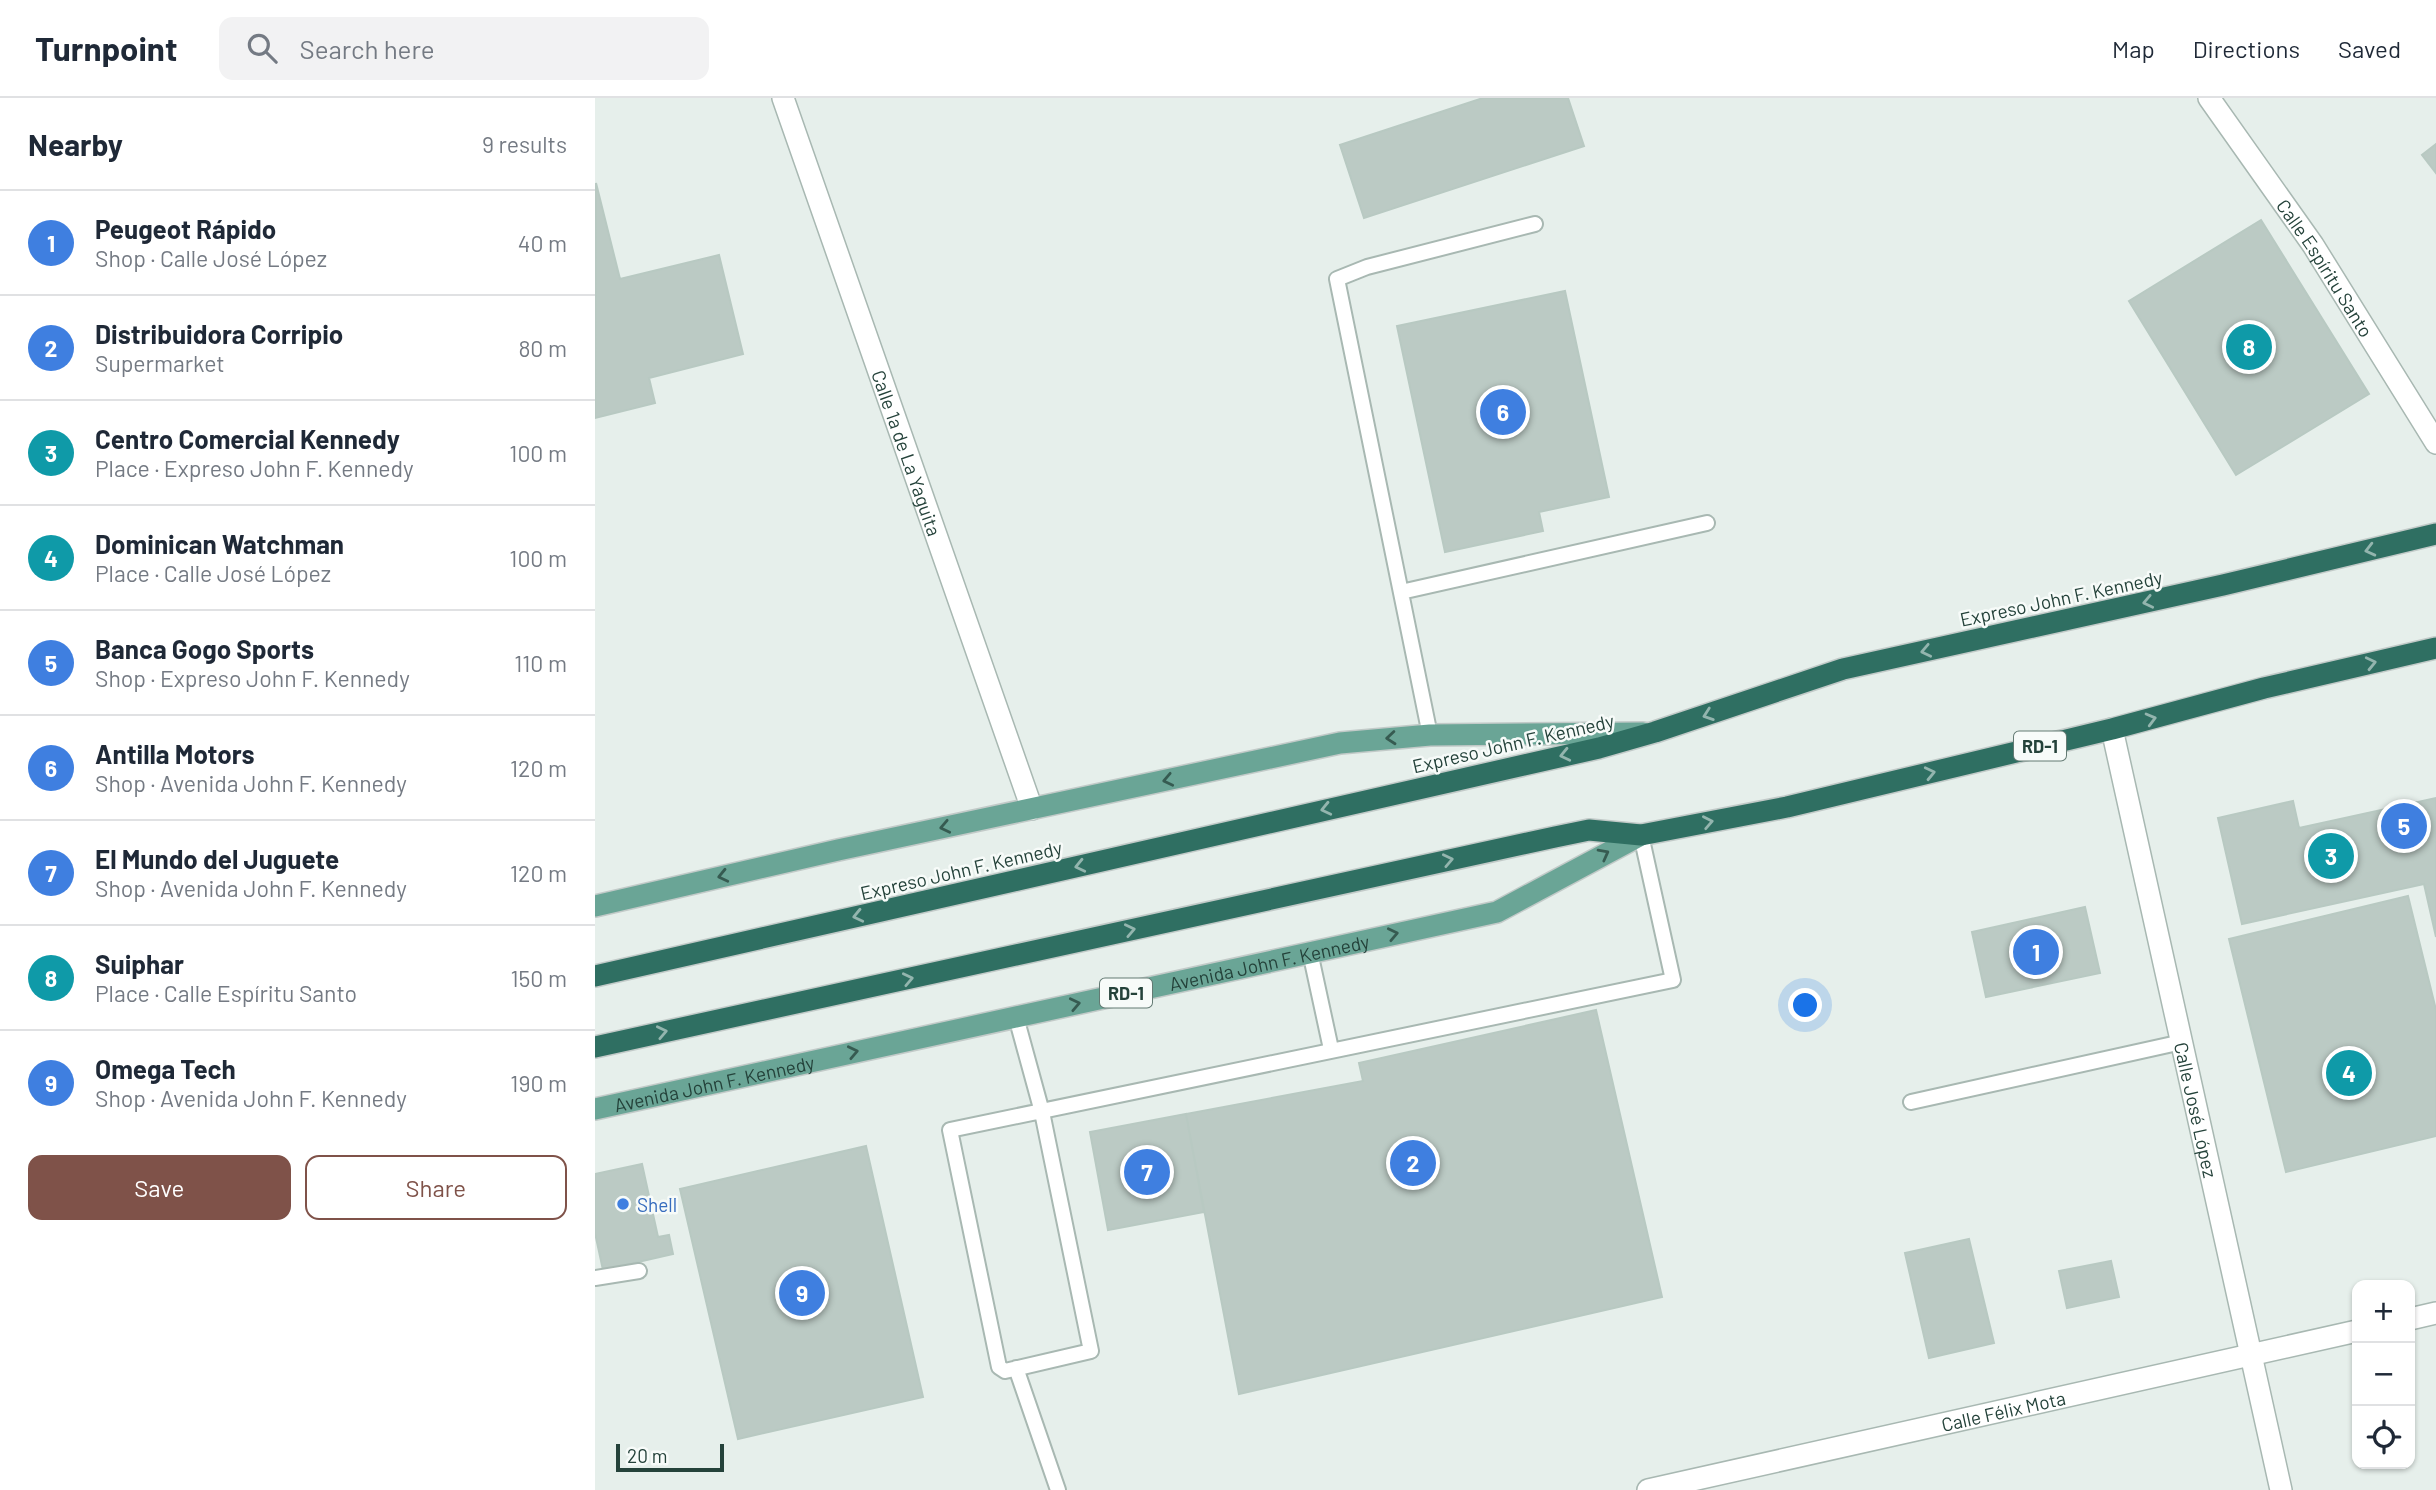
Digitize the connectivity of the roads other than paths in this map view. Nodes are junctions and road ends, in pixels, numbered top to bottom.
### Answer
1 (783, 98) edge
2 (2209, 98) edge
3 (1535, 224) dead end
4 (2436, 443) edge
5 (1707, 523) dead end
6 (2436, 534) edge
7 (1401, 592) junction
8 (2436, 648) edge
9 (2112, 729) junction
10 (1655, 733) junction
11 (1430, 735) junction
12 (1032, 809) junction
13 (1641, 835) junction
14 (595, 905) edge
15 (1310, 952) junction
16 (595, 976) edge
17 (1016, 1017) junction
18 (2182, 1042) junction
19 (595, 1047) edge
20 (1332, 1049) junction
21 (1911, 1102) dead end
22 (595, 1109) edge
23 (1042, 1112) junction
24 (639, 1271) dead end
25 (595, 1278) edge
26 (2436, 1313) edge
27 (2415, 1318) edge
28 (2352, 1332) edge
29 (2250, 1355) junction
30 (1016, 1368) junction
31 (1058, 1490) edge
32 (1648, 1490) edge
33 (2281, 1490) edge

1 - 12 street, Calle 1a de La Yaguita
2 - 4 street, Calle Espíritu Santo
3 - 7 lane
5 - 7 lane
6 -> 10 highway, Expreso John F. Kennedy
7 - 11 lane
9 -> 8 highway, RD-1
13 -> 9 highway, RD-1
9 - 18 street, Calle José López
10 - 11 main road
10 -> 16 highway, Expreso John F. Kennedy
11 -> 12 main road
12 -> 14 main road
15 -> 13 main road, Avenida John F. Kennedy / RD-1
19 -> 13 highway, RD-1
13 - 20 lane
17 -> 15 main road, Avenida John F. Kennedy / RD-1
15 - 20 lane
22 -> 17 main road, Avenida John F. Kennedy / RD-1
17 - 23 lane
18 - 21 lane
18 - 29 street, Calle José López
20 - 23 lane
23 - 30 lane
23 - 30 lane
24 - 25 lane
26 - 27 street
28 - 29 street, Calle Félix Mota
29 - 32 street, Calle Félix Mota
29 - 33 street, Calle José López
30 - 31 lane

